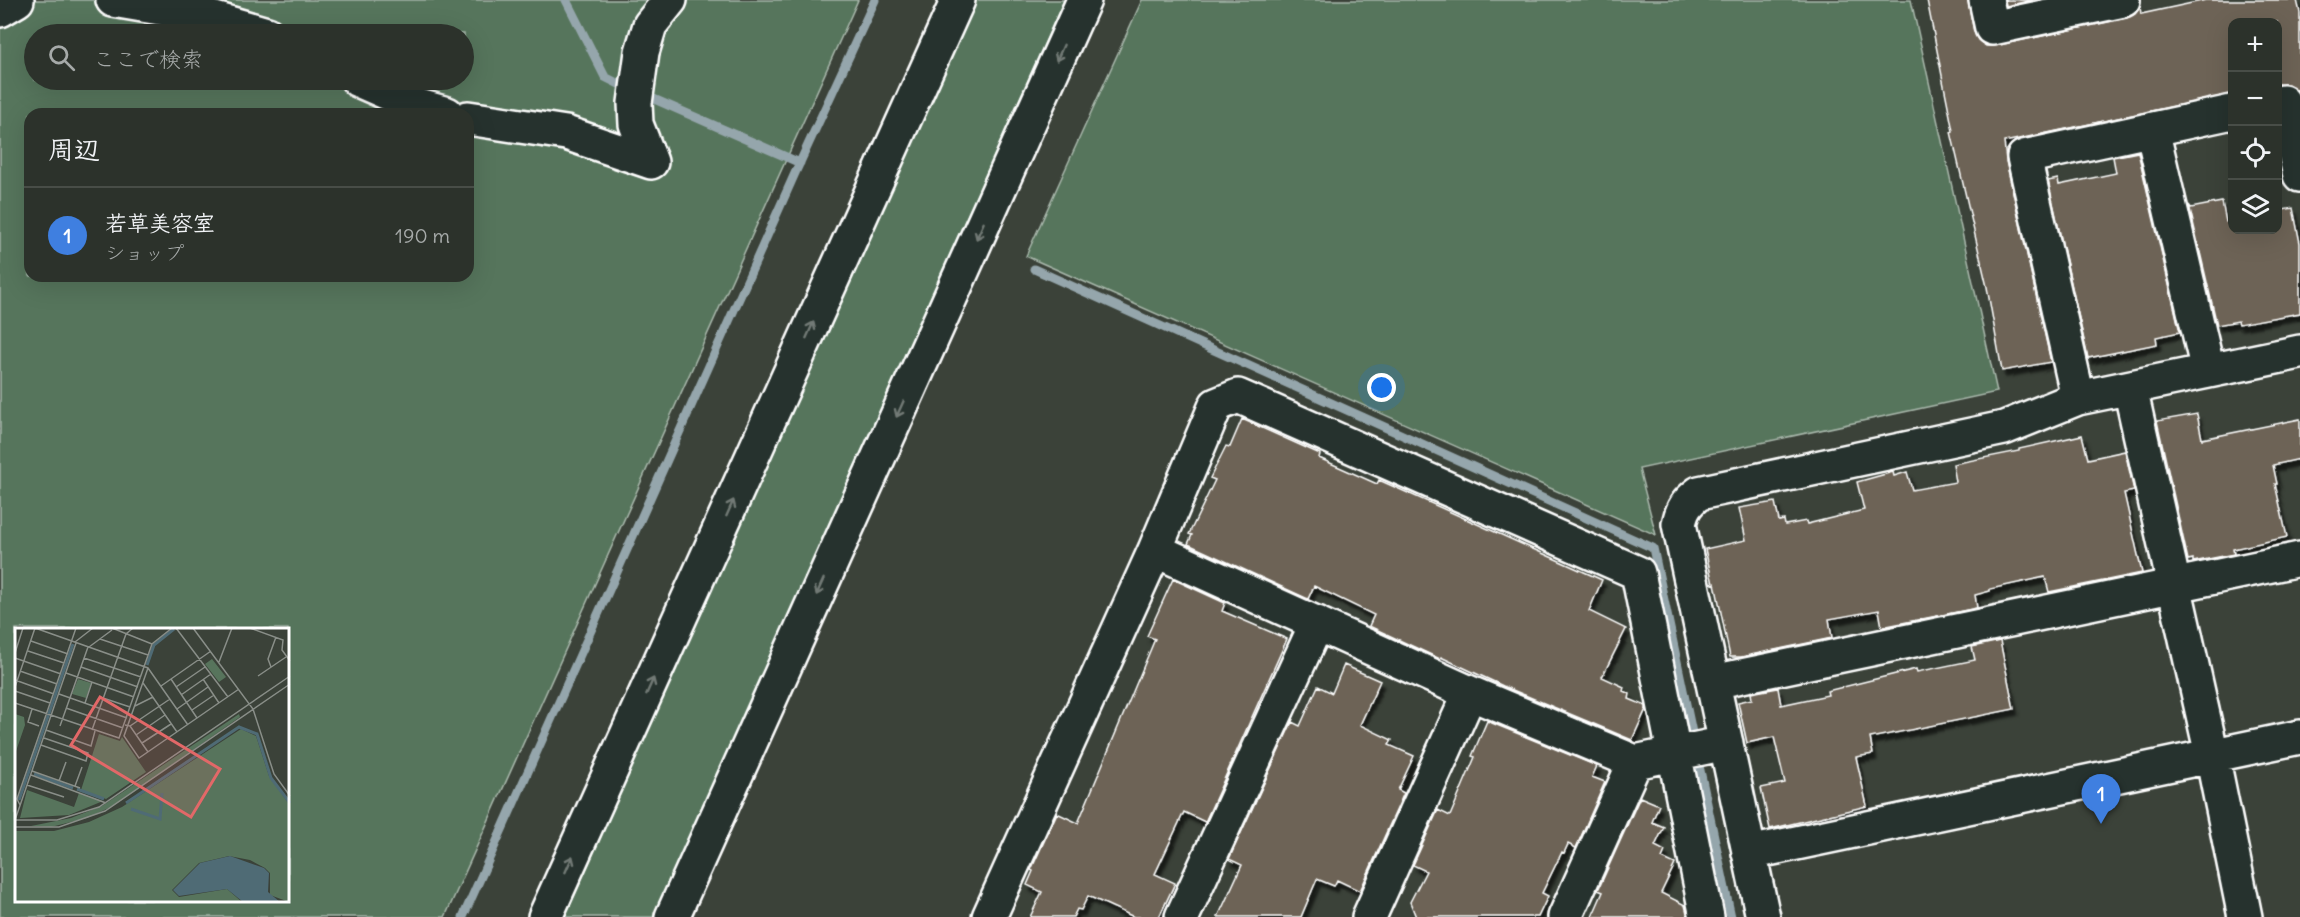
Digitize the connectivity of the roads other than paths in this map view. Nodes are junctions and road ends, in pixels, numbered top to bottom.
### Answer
1 (16, 0) edge
2 (113, 0) edge
3 (670, 0) edge
4 (958, 0) edge
5 (1084, 0) edge
6 (1986, 0) edge
7 (2123, 0) edge
8 (0, 10) edge
9 (232, 24) edge
10 (381, 90) edge
11 (2287, 101) edge
12 (426, 108) edge
13 (2228, 113) edge
14 (474, 119) edge
15 (2152, 129) junction
16 (2300, 175) edge
17 (2300, 352) edge
18 (2208, 371) junction
19 (2130, 388) junction
20 (2078, 398) junction
21 (1155, 550) junction
22 (2300, 559) edge
23 (2175, 586) junction
24 (1317, 622) junction
25 (1713, 682) junction
26 (1470, 693) junction
27 (2300, 737) edge
28 (1698, 749) junction
29 (2212, 755) junction
30 (1635, 762) junction
31 (1749, 853) junction
32 (545, 917) edge
33 (672, 917) edge
34 (989, 917) edge
35 (1182, 917) edge
36 (1369, 917) edge
37 (1565, 917) edge
38 (1707, 917) edge
39 (1762, 917) edge
40 (2245, 917) edge

1 - 8 street
2 - 9 street
3 - 14 street
32 -> 4 street
5 -> 33 street
6 - 7 street
10 - 12 street
11 - 16 street
13 - 15 street
15 - 18 street
15 - 20 street
17 - 18 street
18 - 19 street
19 - 20 street
19 - 23 street
20 - 25 street
21 - 24 street
21 - 28 street
21 - 34 street
22 - 23 street
23 - 25 street
23 - 29 street
24 - 26 street
24 - 35 street
25 - 28 street
26 - 30 street
26 - 36 street
27 - 29 street
28 - 30 street
28 - 31 street
28 - 38 street
29 - 31 street
29 - 40 street
30 - 37 street
31 - 39 street

